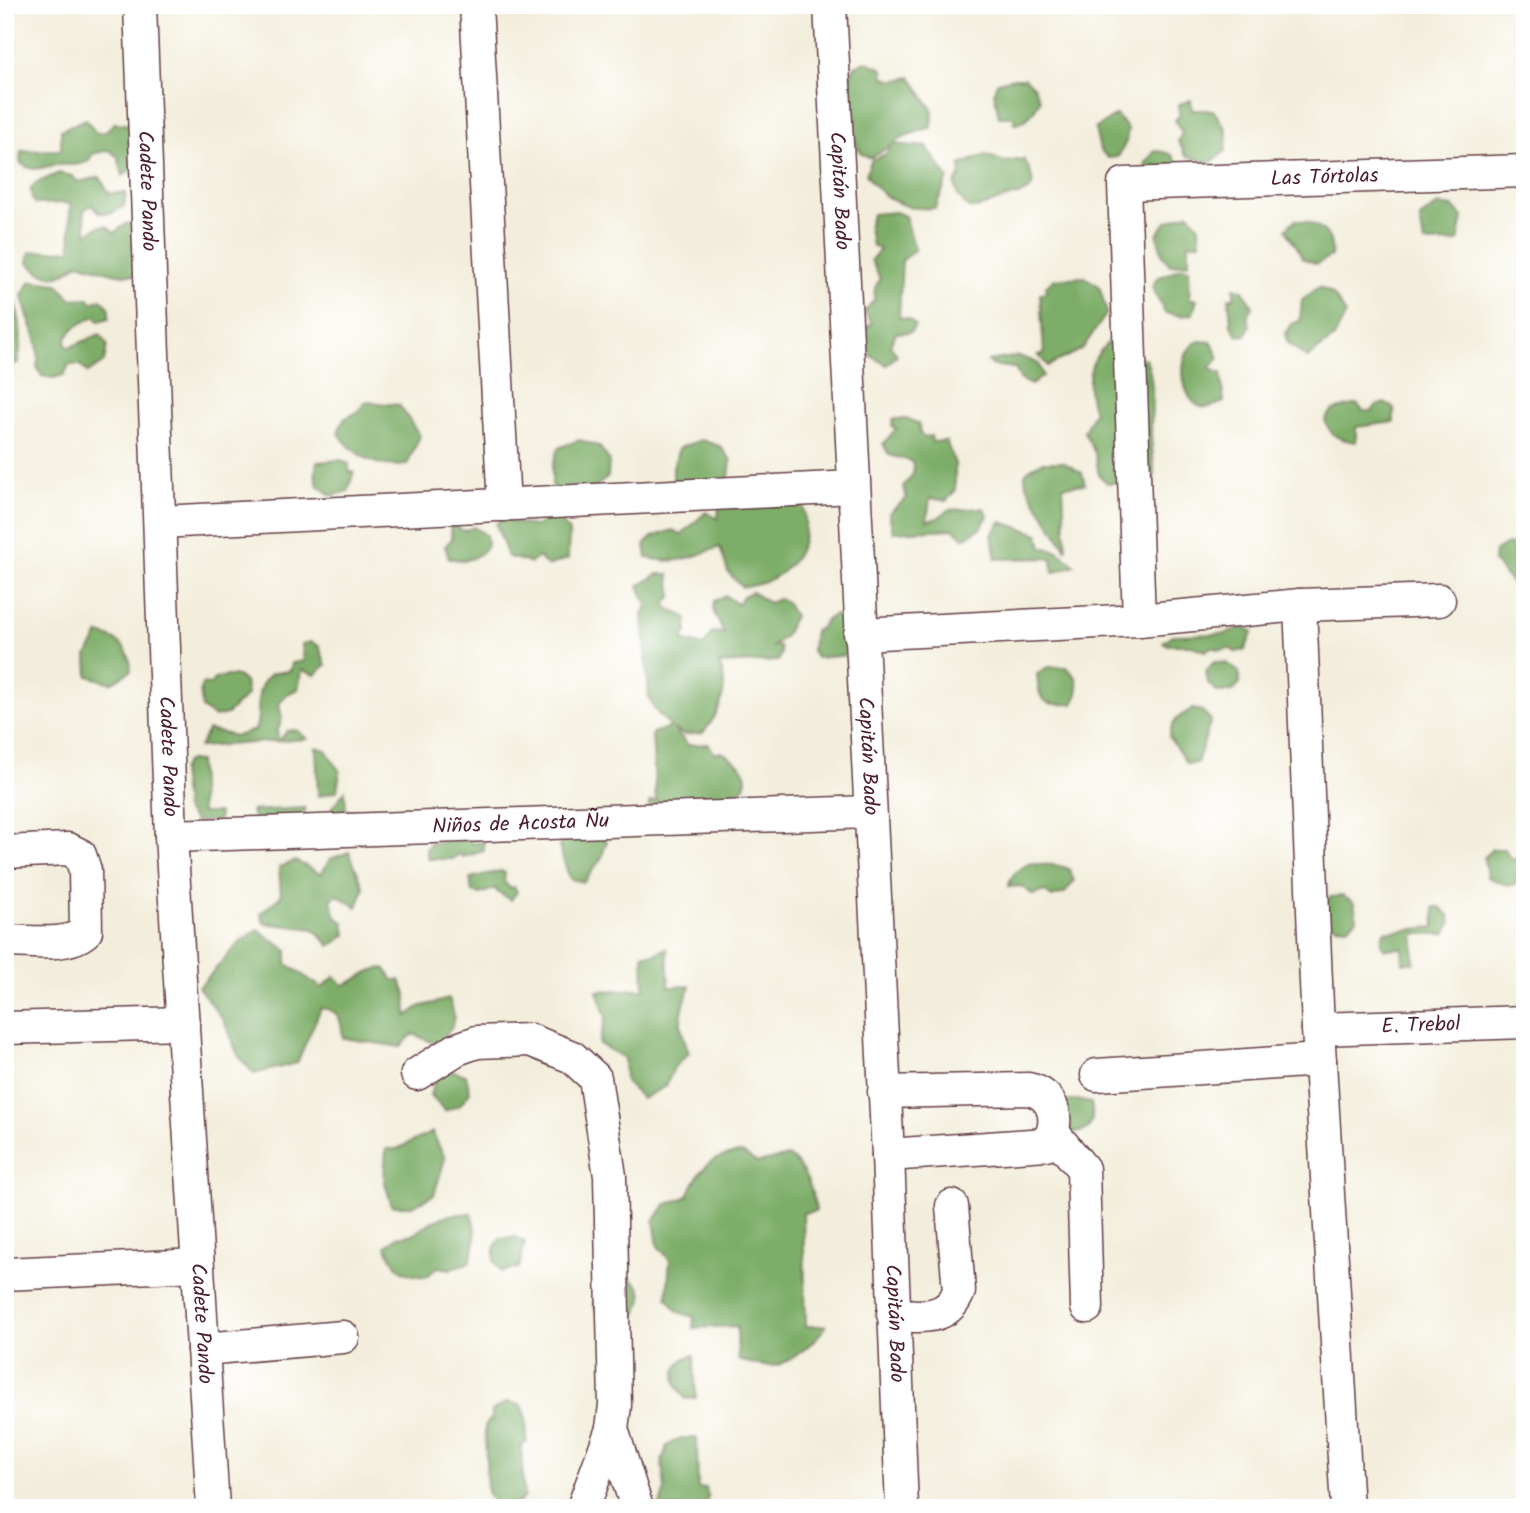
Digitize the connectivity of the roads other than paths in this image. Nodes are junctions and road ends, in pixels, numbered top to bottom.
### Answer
1 (140, 5) edge
2 (476, 5) edge
3 (830, 5) edge
4 (1525, 171) edge
5 (853, 487) junction
6 (504, 505) junction
7 (160, 522) junction
8 (1438, 600) dead end
9 (1300, 605) junction
10 (1139, 620) junction
11 (860, 634) junction
12 (869, 811) junction
13 (171, 836) junction
14 (5, 852) edge
15 (5, 941) edge
16 (1525, 1021) edge
17 (183, 1023) junction
18 (5, 1028) edge
19 (1319, 1045) junction
20 (417, 1074) dead end
21 (1097, 1075) dead end
22 (884, 1092) junction
23 (1054, 1135) junction
24 (888, 1154) junction
25 (952, 1206) dead end
26 (197, 1265) junction
27 (5, 1273) edge
28 (1087, 1307) dead end
29 (893, 1314) junction
30 (343, 1337) dead end
31 (203, 1349) junction
32 (612, 1429) junction
33 (213, 1508) edge
34 (583, 1508) edge
35 (637, 1508) edge
36 (902, 1508) edge
37 (1347, 1508) edge

1 - 7 street, Cadete Pando
2 - 6 street
3 - 5 street, Capitán Bado
4 - 10 street, Las Tórtolas
5 - 6 street
5 - 11 street, Capitán Bado
6 - 7 street
7 - 13 street, Cadete Pando
8 - 9 street
9 - 10 street
9 - 19 street
10 - 11 street
11 - 12 street, Capitán Bado
12 - 13 street, Niños de Acosta Ñu
12 - 22 street, Capitán Bado
13 - 17 street, Cadete Pando
14 - 15 street
16 - 19 street, E. Trebol
17 - 18 street
17 - 26 street, Cadete Pando
19 - 21 street, E. Trebol
19 - 37 street
20 - 32 street
22 - 23 street
22 - 24 street, Capitán Bado
23 - 24 street
23 - 28 street
24 - 29 street, Capitán Bado
25 - 29 street
26 - 27 street
26 - 31 street, Cadete Pando
29 - 36 street, Capitán Bado
30 - 31 street
31 - 33 street, Cadete Pando
32 - 34 street
32 - 35 street

